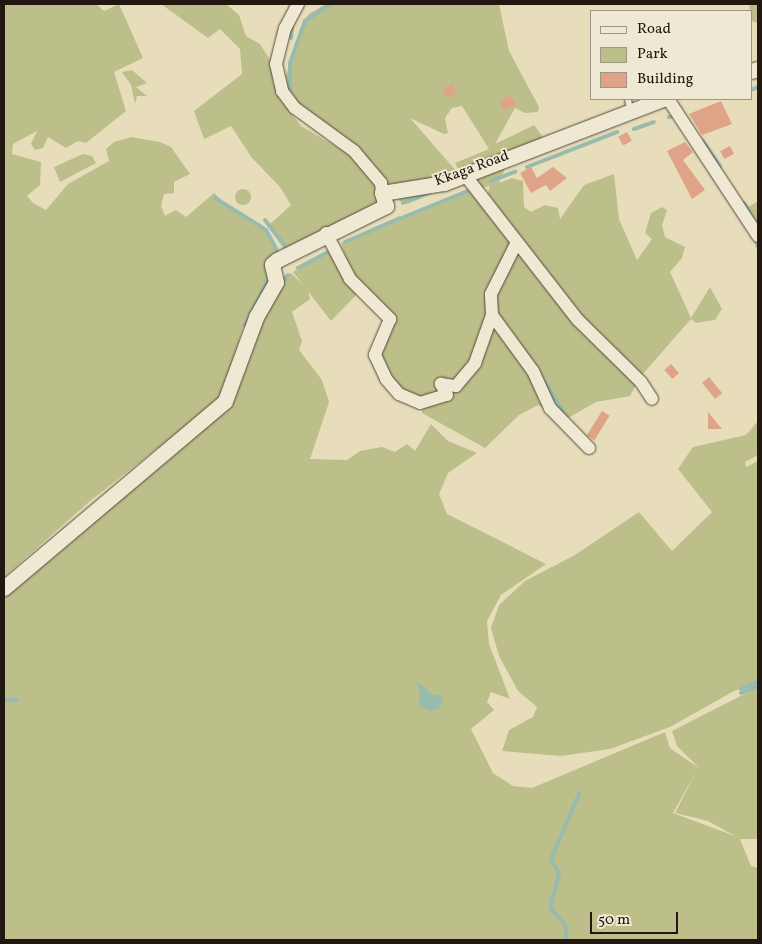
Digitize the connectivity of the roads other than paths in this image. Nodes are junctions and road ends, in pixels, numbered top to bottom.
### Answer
1 (298, 4) edge
2 (657, 100) edge
3 (669, 100) edge
4 (629, 105) edge
5 (465, 175) junction
6 (382, 193) junction
7 (326, 233) junction
8 (758, 236) edge
9 (516, 244) junction
10 (492, 314) junction
11 (652, 399) dead end
12 (589, 448) dead end
13 (4, 588) edge

1 - 6 street
2 - 4 street, Kkaga Road
3 - 8 street
4 - 5 street, Kkaga Road
5 - 6 street, Kkaga Road
5 - 9 street
6 - 7 street
7 - 10 street
7 - 13 street
9 - 10 street
9 - 11 street
10 - 12 street

